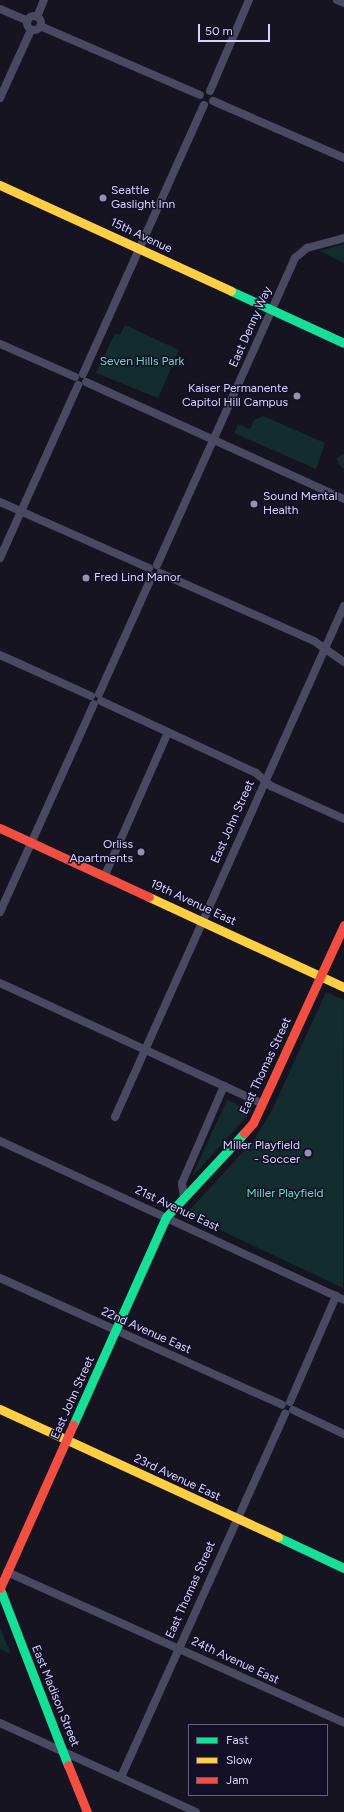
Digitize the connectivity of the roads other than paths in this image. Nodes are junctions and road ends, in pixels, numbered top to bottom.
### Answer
1 (44, 0) edge
2 (249, 0) edge
3 (337, 0) edge
4 (344, 3) edge
5 (0, 9) edge
6 (37, 17) junction
7 (28, 21) junction
8 (40, 26) junction
9 (31, 30) junction
10 (210, 91) junction
11 (200, 95) junction
12 (0, 98) edge
13 (213, 101) junction
14 (204, 105) junction
15 (344, 158) edge
16 (0, 185) edge
17 (344, 238) edge
18 (139, 249) junction
19 (272, 310) junction
20 (344, 343) edge
21 (0, 344) edge
22 (80, 380) junction
23 (214, 440) junction
24 (344, 499) edge
25 (0, 502) edge
26 (21, 512) junction
27 (0, 558) edge
28 (157, 571) junction
29 (344, 606) edge
30 (324, 650) junction
31 (0, 655) edge
32 (344, 662) edge
33 (96, 699) junction
34 (168, 732) junction
35 (265, 780) junction
36 (344, 819) edge
37 (0, 828) edge
38 (31, 841) junction
39 (105, 875) junction
40 (0, 912) edge
41 (202, 920) junction
42 (344, 925) edge
43 (320, 976) junction
44 (0, 983) edge
45 (344, 987) edge
46 (145, 1050) junction
47 (224, 1086) junction
48 (263, 1104) junction
49 (114, 1116) dead end
50 (0, 1141) edge
51 (184, 1198) junction
52 (166, 1217) junction
53 (0, 1278) edge
54 (340, 1298) edge
55 (116, 1331) junction
56 (290, 1402) junction
57 (282, 1405) junction
58 (0, 1409) edge
59 (289, 1412) junction
60 (344, 1434) edge
61 (67, 1440) junction
62 (237, 1519) junction
63 (344, 1568) edge
64 (7, 1572) junction
65 (0, 1589) edge
66 (178, 1648) junction
67 (0, 1723) edge
68 (344, 1723) edge
69 (64, 1752) junction
70 (121, 1777) junction
71 (87, 1812) edge
72 (196, 1812) edge

1 - 6 street
2 - 10 street
3 - 4 street
5 - 7 street
6 - 7 street
6 - 8 street
7 - 9 street
8 - 9 street
8 - 11 street
9 - 12 street
10 - 11 street
10 - 13 street
11 - 14 street
13 - 14 street
13 - 15 street
14 - 18 street
16 - 18 street, 15th Avenue
17 - 19 street, East Denny Way
18 - 19 street, 15th Avenue
18 - 22 street
19 - 20 street, 15th Avenue
19 - 23 street, East Denny Way
21 - 22 street
22 - 23 street
22 - 26 street
23 - 24 street
23 - 28 street, East Denny Way
25 - 26 street
26 - 27 street
26 - 28 street
28 - 30 street
28 - 33 street, East Denny Way
29 - 30 street, East John Street
30 - 32 street
30 - 35 street, East John Street
31 - 33 street
33 - 34 street
33 - 38 street, East Denny Way
34 - 35 street
34 - 39 street
35 - 36 street
35 - 41 street, East John Street
37 - 38 street, 19th Avenue East
38 - 39 street, 19th Avenue East
38 - 40 street, East Denny Way
39 - 41 street, 19th Avenue East
41 - 43 street, 19th Avenue East
41 - 46 street, East John Street
42 - 43 street, East Thomas Street
43 - 45 street, 19th Avenue East
43 - 48 street, East Thomas Street
44 - 46 street
46 - 47 street
46 - 49 street, East John Street
47 - 48 street
47 - 51 street
48 - 51 street, East Thomas Street
50 - 52 street, 21st Avenue East
51 - 52 street, East Thomas Street
52 - 54 street, 21st Avenue East
52 - 55 street, East John Street
53 - 55 street, 22nd Avenue East
54 - 56 street
55 - 57 street, 22nd Avenue East
55 - 61 street, East John Street
56 - 57 street
56 - 59 street
57 - 59 street
58 - 61 street, 23rd Avenue East
59 - 60 street
59 - 62 street, East Thomas Street
61 - 62 street, 23rd Avenue East
61 - 64 street, East John Street
62 - 63 street, 23rd Avenue East
62 - 66 street, East Thomas Street
64 - 65 street, East John Street
64 - 66 street, 24th Avenue East
65 - 69 street, East Madison Street
66 - 68 street, 24th Avenue East
66 - 70 street, East Thomas Street
67 - 69 street
69 - 70 street
69 - 71 street, East Madison Street
70 - 72 street

